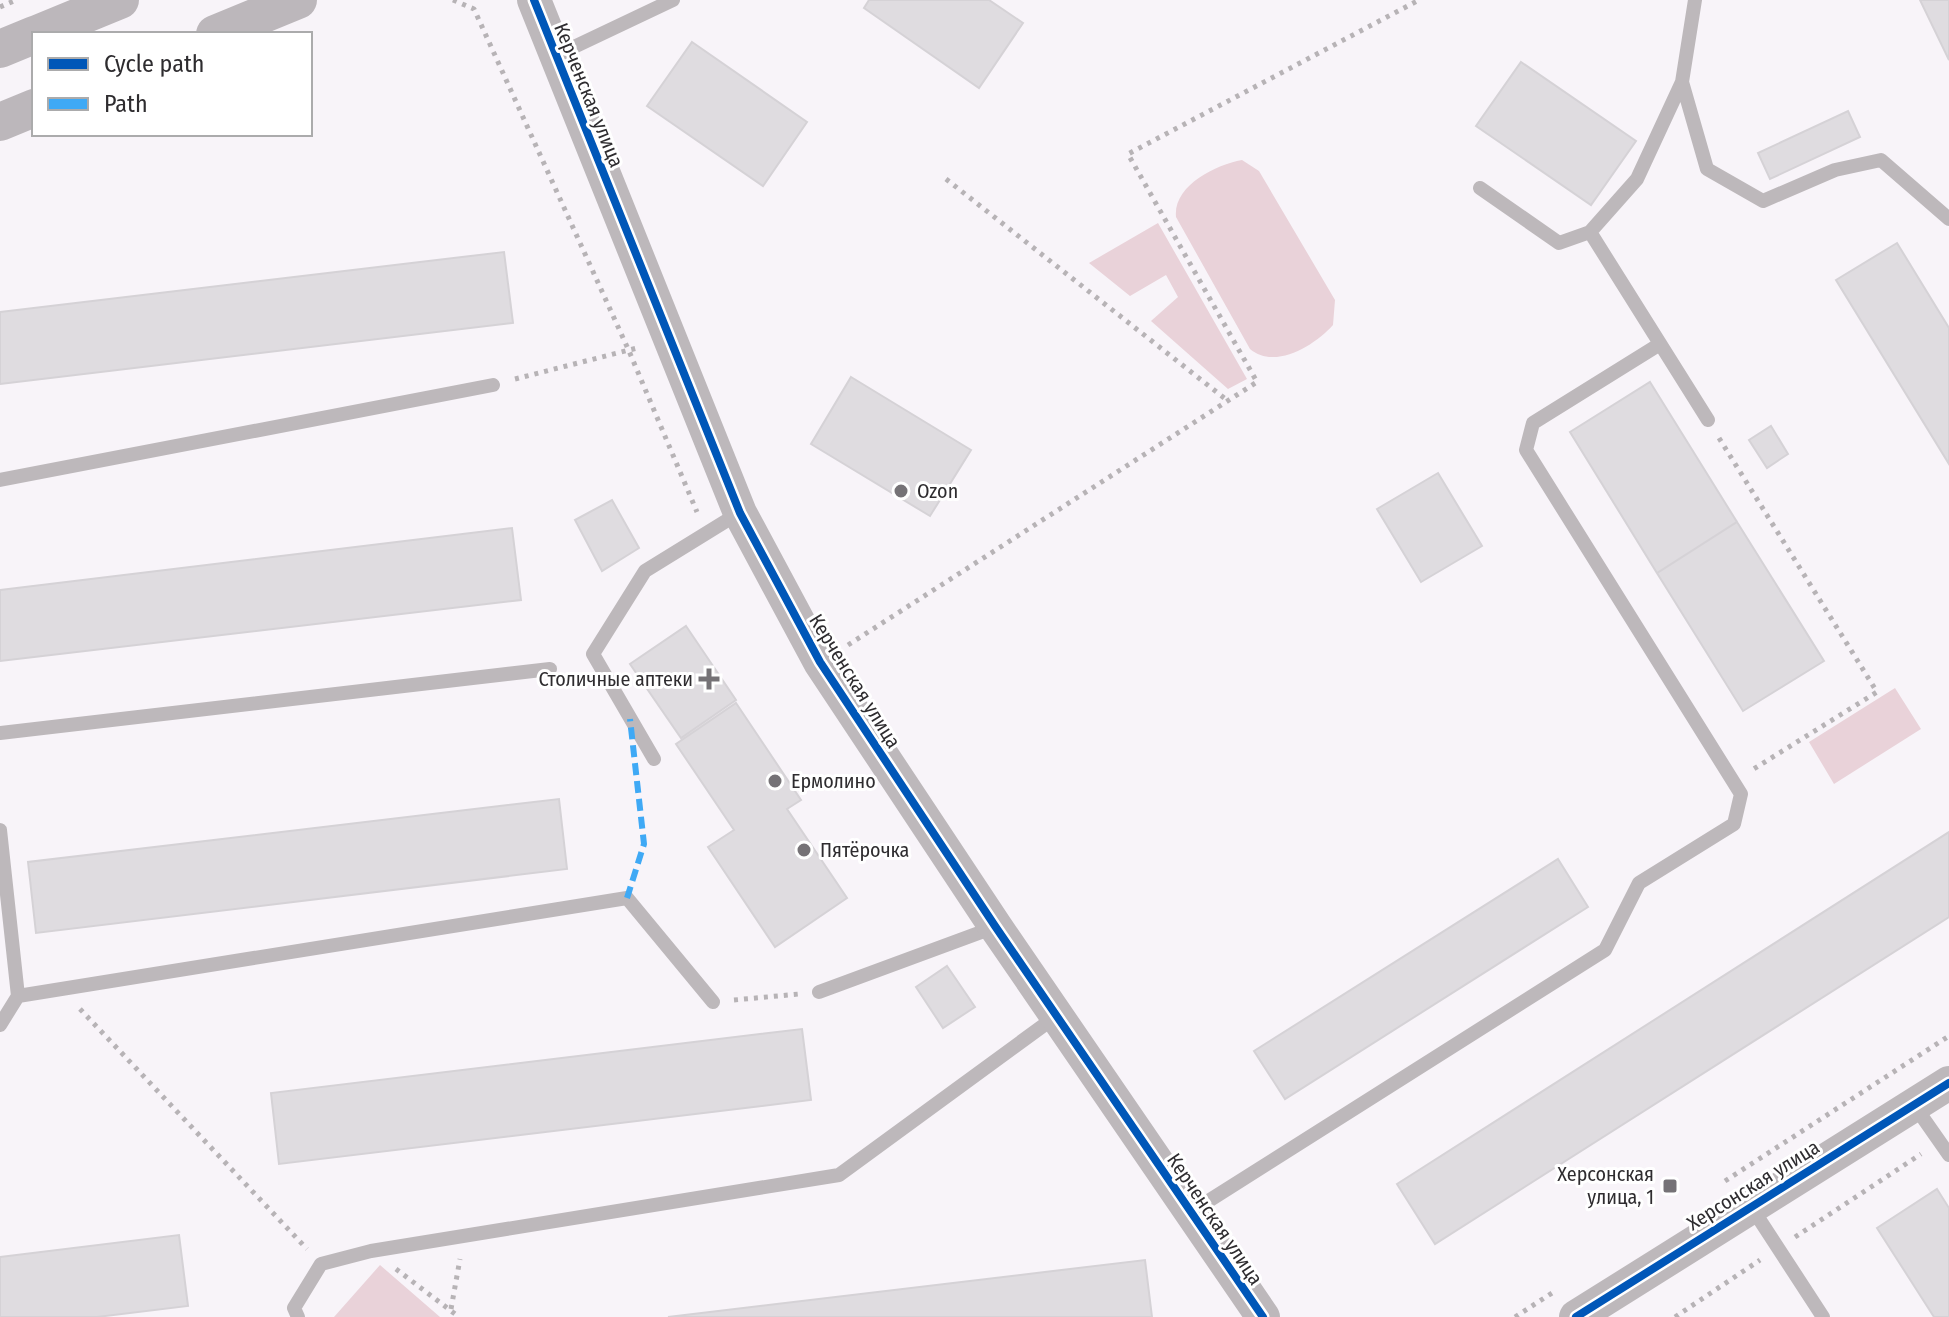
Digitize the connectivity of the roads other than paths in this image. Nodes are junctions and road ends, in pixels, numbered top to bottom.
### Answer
1 (120, 0) edge
2 (298, 0) edge
3 (534, 0) edge
4 (673, 0) edge
5 (1695, 0) edge
6 (43, 32) edge
7 (220, 32) edge
8 (32, 37) edge
9 (0, 49) edge
10 (557, 55) junction
11 (1682, 82) junction
12 (32, 109) edge
13 (0, 122) edge
14 (1480, 188) dead end
15 (1949, 219) edge
16 (1590, 232) junction
17 (1660, 344) junction
18 (493, 385) road end
19 (1708, 420) road end
20 (0, 480) edge
21 (740, 513) junction
22 (550, 669) dead end
23 (0, 733) edge
24 (654, 759) dead end
25 (0, 830) edge
26 (995, 926) junction
27 (819, 992) road end
28 (18, 996) junction
29 (713, 1002) road end
30 (1056, 1016) junction
31 (0, 1025) edge
32 (1949, 1083) edge
33 (1914, 1105) junction
34 (1949, 1155) edge
35 (1750, 1205) junction
36 (1191, 1212) junction
37 (296, 1312) edge
38 (279, 1317) edge
39 (1263, 1317) edge
40 (1576, 1317) edge
41 (1823, 1317) edge

1 - 6 main road
2 - 7 main road
3 - 10 street, Керченская улица
4 - 10 lane
5 - 11 lane
8 - 9 main road
10 - 21 street, Керченская улица
11 - 15 lane
11 - 16 lane
12 - 13 main road
14 - 16 lane
16 - 17 lane
17 - 19 lane
17 - 36 lane
18 - 20 lane
21 - 24 lane
21 - 26 street, Керченская улица
22 - 23 lane
25 - 28 lane
26 - 27 lane
26 - 30 street, Керченская улица
28 - 29 lane
28 - 31 lane
30 - 36 street, Керченская улица
30 - 37 lane
32 - 33 street, Херсонская улица
33 - 34 lane
33 - 35 street, Херсонская улица
35 - 40 street, Херсонская улица
35 - 41 lane
36 - 39 street, Керченская улица
37 - 38 lane

